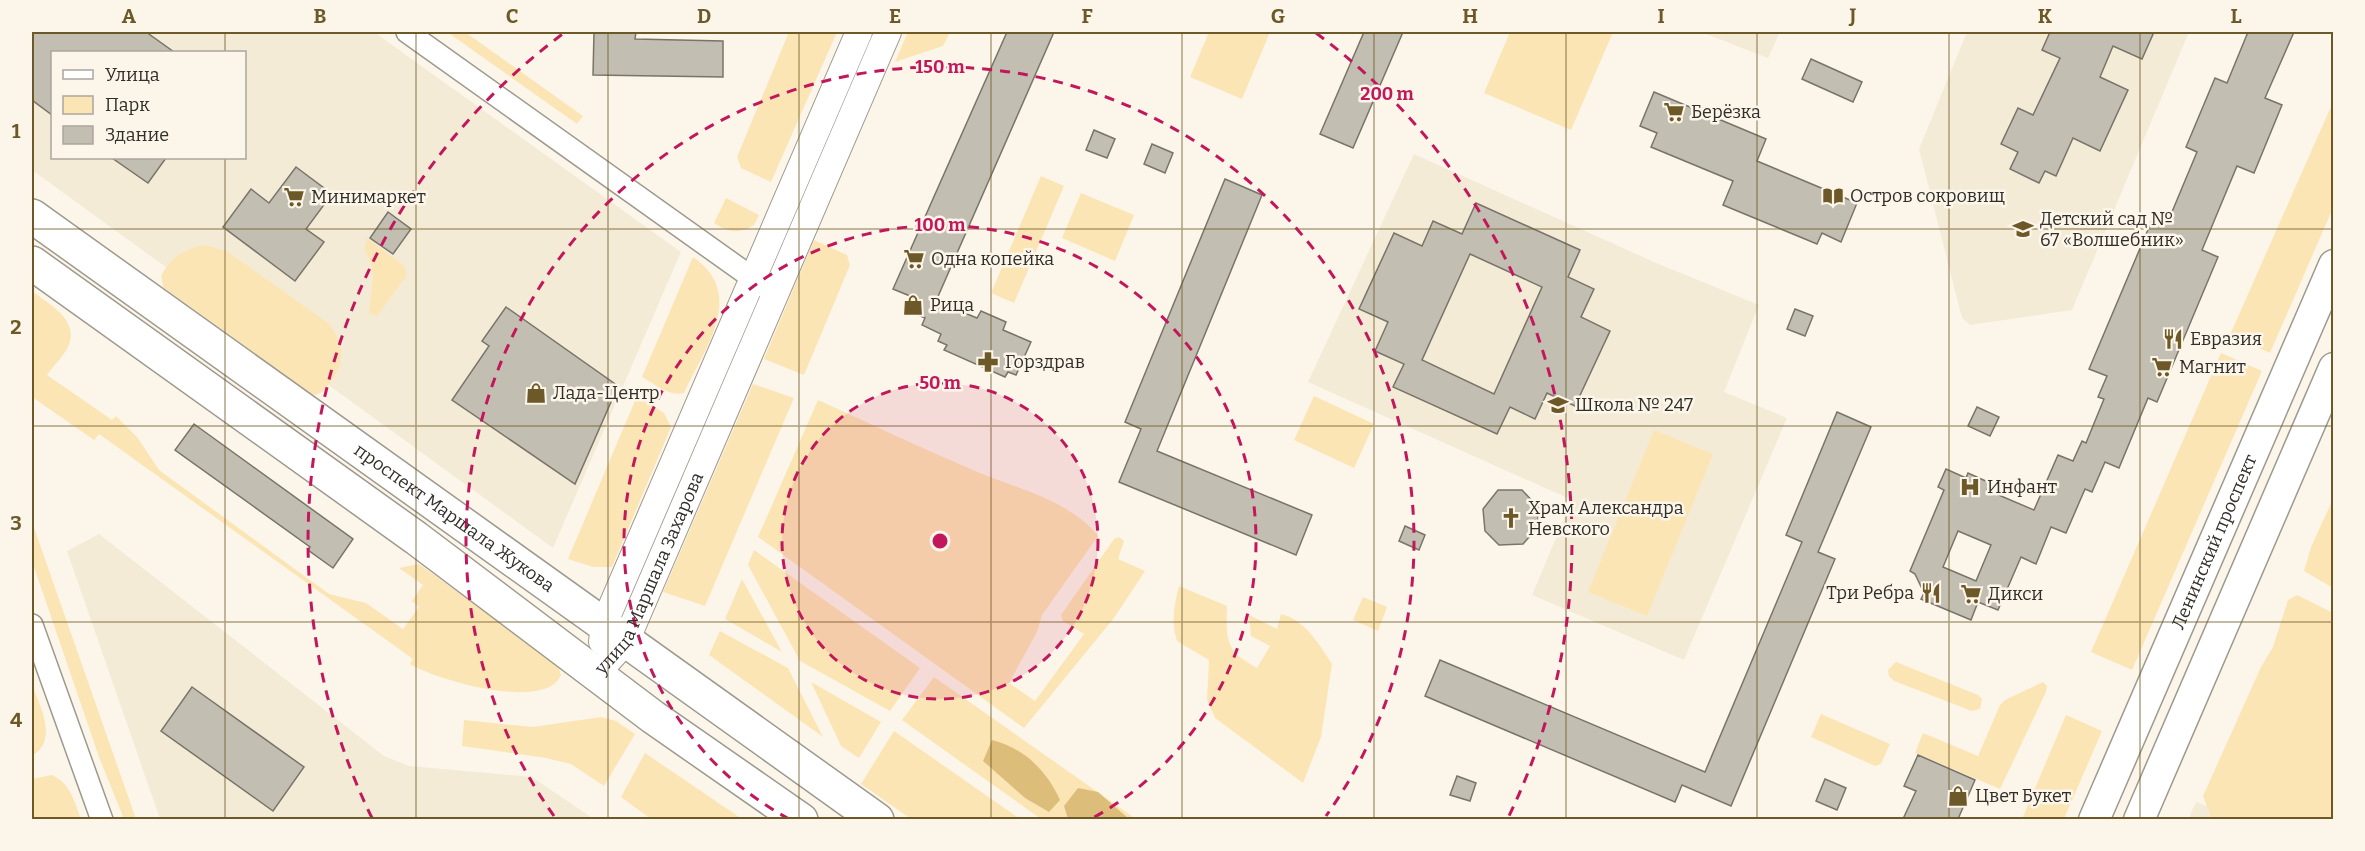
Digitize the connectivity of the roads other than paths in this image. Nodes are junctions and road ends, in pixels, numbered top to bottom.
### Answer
1 (407, 32) edge
2 (859, 32) edge
3 (888, 32) edge
4 (32, 216) edge
5 (32, 263) edge
6 (2334, 265) edge
7 (753, 278) junction
8 (775, 294) junction
9 (2334, 368) edge
10 (32, 625) edge
11 (615, 633) junction
12 (597, 673) junction
13 (102, 819) edge
14 (801, 819) edge
15 (877, 819) edge
16 (2094, 819) edge
17 (2139, 819) edge

1 - 7 street
2 - 7 street, улица Маршала Захарова
3 - 8 street, улица Маршала Захарова
4 - 11 main road, проспект Маршала Жукова
5 - 12 main road
6 - 16 main road, Ленинский проспект
7 - 8 street
7 - 11 street, улица Маршала Захарова
8 - 11 street, улица Маршала Захарова
9 - 17 main road
10 - 13 street
11 - 12 street, улица Маршала Захарова
11 - 15 main road, проспект Маршала Жукова
12 - 14 main road

